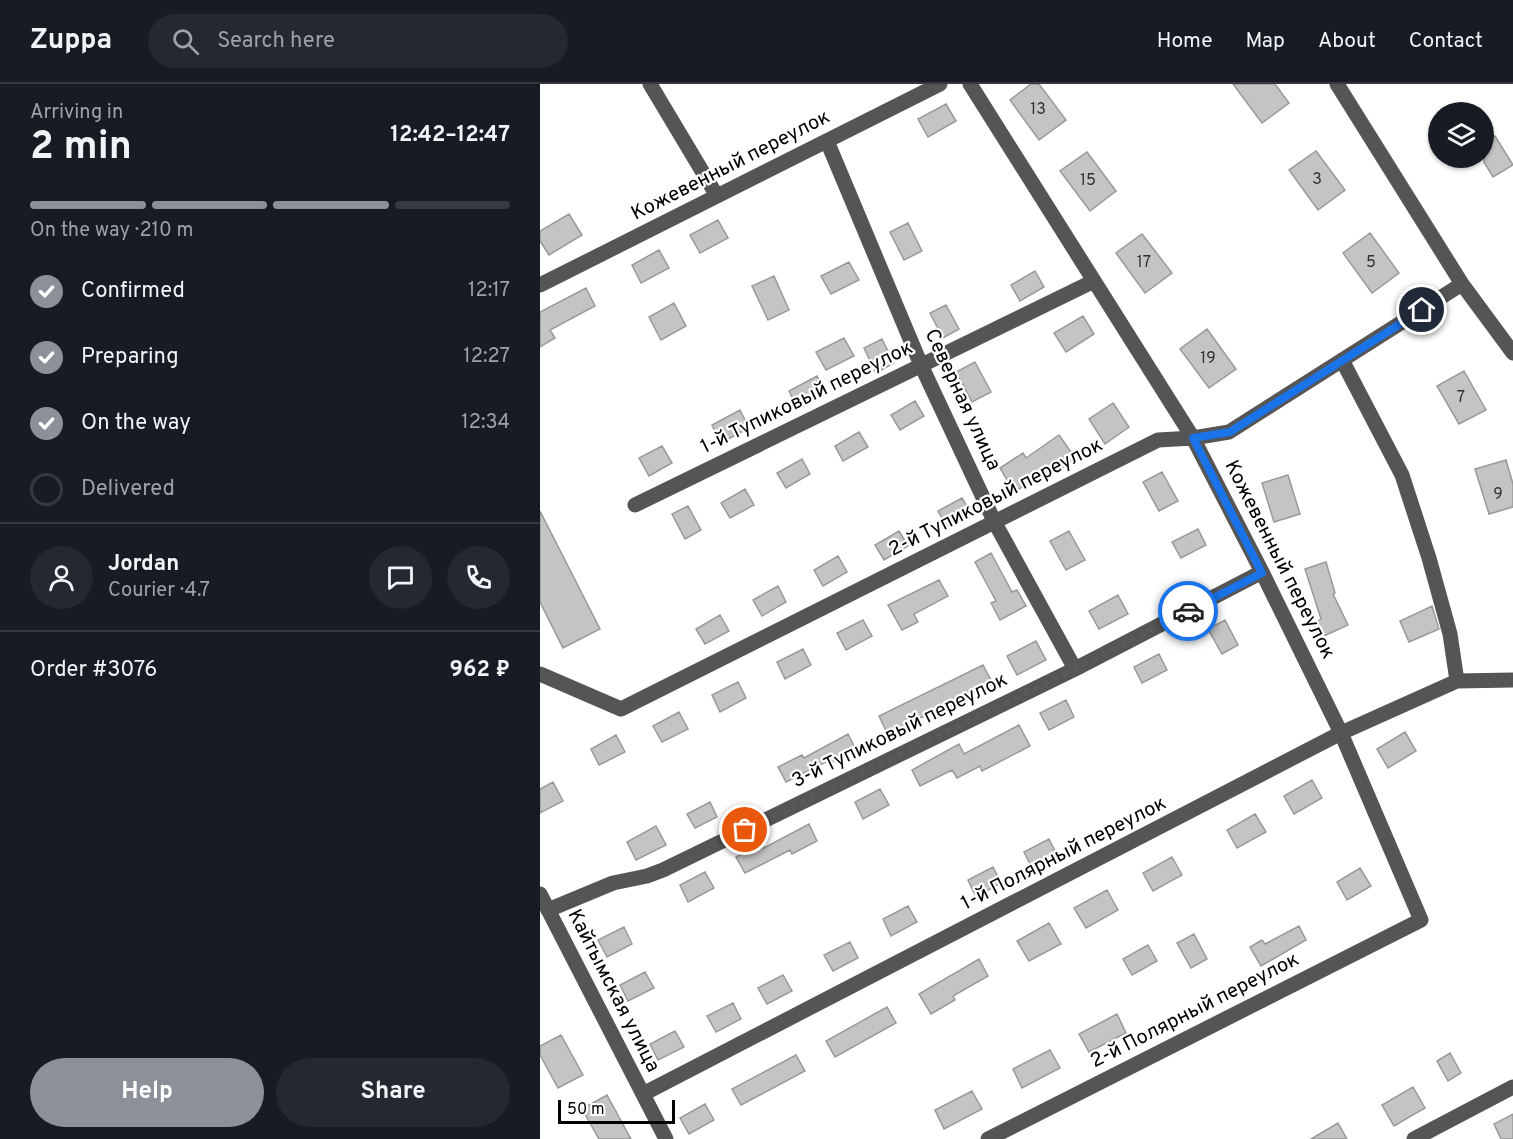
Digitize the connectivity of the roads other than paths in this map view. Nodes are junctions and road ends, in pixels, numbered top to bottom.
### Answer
1 (650, 84) edge
2 (940, 84) edge
3 (970, 84) edge
4 (1338, 84) edge
5 (826, 141) junction
6 (717, 196) junction
7 (1094, 281) junction
8 (1462, 284) junction
9 (540, 285) edge
10 (1513, 353) edge
11 (1342, 360) junction
12 (921, 365) junction
13 (1193, 438) junction
14 (635, 505) dead end
15 (995, 523) junction
16 (1262, 573) junction
17 (1075, 669) junction
18 (540, 674) edge
19 (1513, 680) edge
20 (1457, 681) junction
21 (1341, 733) junction
22 (540, 894) edge
23 (548, 910) junction
24 (1421, 920) joint
25 (1513, 1087) edge
26 (643, 1094) junction
27 (666, 1139) edge
28 (988, 1139) edge
29 (1414, 1139) edge

1 - 6 street
2 - 5 street, Кожевенный переулок
3 - 7 street, Кожевенный переулок
4 - 8 street
5 - 6 street, Кожевенный переулок
5 - 12 street, Северная улица
6 - 9 street, Кожевенный переулок
7 - 12 street, 1-й Тупиковый переулок
7 - 13 street, Кожевенный переулок
8 - 10 street
8 - 11 street, 2-й Тупиковый переулок
11 - 13 street, 2-й Тупиковый переулок
11 - 20 street
12 - 14 street, 1-й Тупиковый переулок
12 - 15 street, Северная улица
13 - 15 street, 2-й Тупиковый переулок
13 - 16 street, Кожевенный переулок
15 - 17 street, Северная улица
15 - 18 street, 2-й Тупиковый переулок
16 - 17 street, 3-й Тупиковый переулок
16 - 21 street, Кожевенный переулок
17 - 23 street, 3-й Тупиковый переулок
19 - 20 street, 1-й Полярный переулок
20 - 21 street, 1-й Полярный переулок
21 - 24 street, Кожевенный переулок
21 - 26 street, 1-й Полярный переулок
22 - 23 street, Кайтымская улица
23 - 26 street, Кайтымская улица
24 - 28 street, 2-й Полярный переулок
25 - 29 street
26 - 27 street, Кайтымская улица

